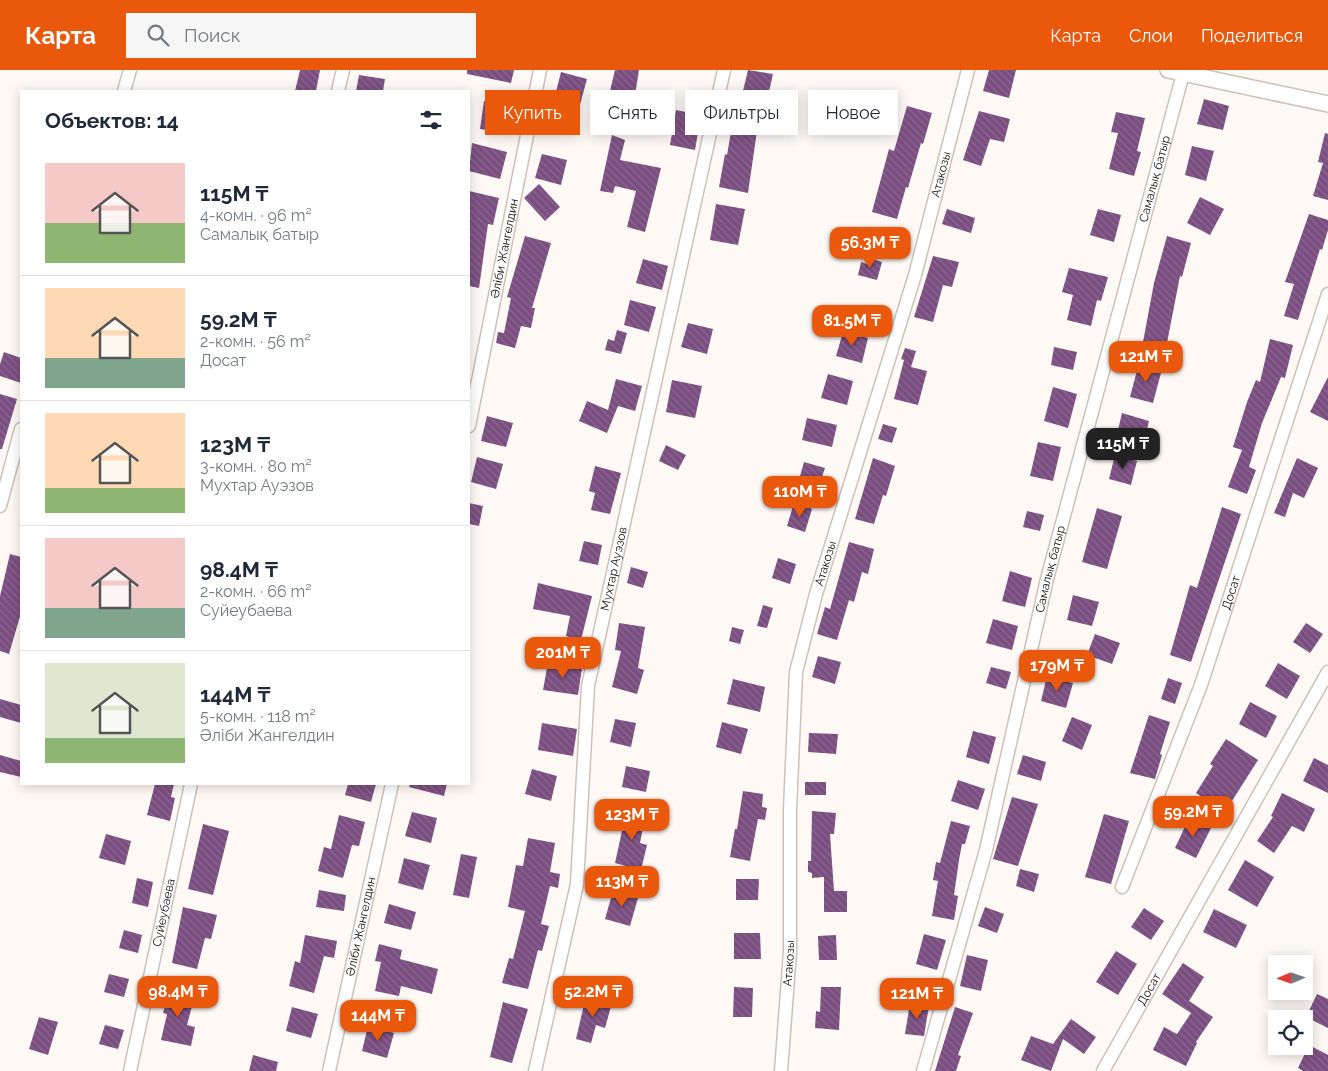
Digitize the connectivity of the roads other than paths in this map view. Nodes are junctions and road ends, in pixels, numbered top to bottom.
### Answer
1 (130, 70) edge
2 (343, 70) edge
3 (540, 70) edge
4 (724, 70) edge
5 (968, 70) edge
6 (1178, 71) edge
7 (124, 90) edge
8 (338, 90) edge
9 (1328, 104) edge
10 (1328, 294) edge
11 (470, 421) edge
12 (20, 433) edge
13 (0, 506) edge
14 (1328, 672) edge
15 (191, 785) edge
16 (392, 785) edge
17 (1122, 887) dead end
18 (130, 1071) edge
19 (329, 1071) edge
20 (535, 1071) edge
21 (781, 1071) edge
22 (923, 1071) edge
23 (1103, 1071) edge

1 - 7 street
2 - 8 street
3 - 11 street, Әліби Жангелдин
4 - 20 street, Мухтар Ауэзов
5 - 21 street, Атакозы
6 - 9 street
6 - 22 street, Самалық батыр
10 - 17 street, Досат
12 - 13 street
14 - 23 street, Досат
15 - 18 street, Суйеубаева
16 - 19 street, Әліби Жангелдин

